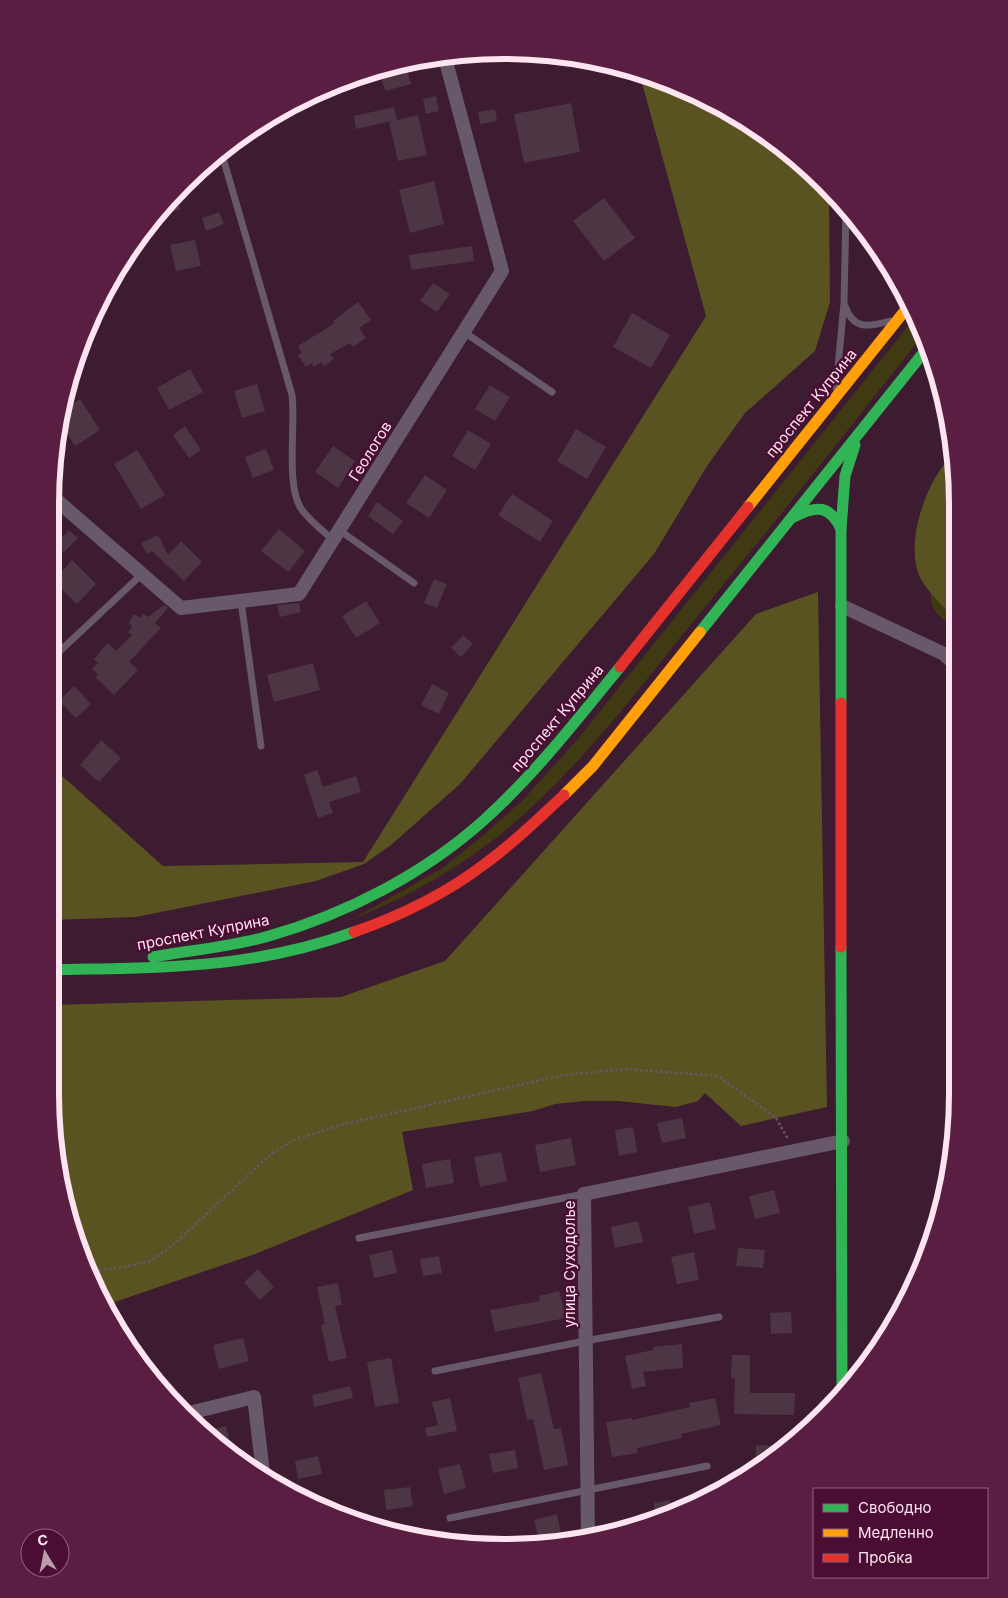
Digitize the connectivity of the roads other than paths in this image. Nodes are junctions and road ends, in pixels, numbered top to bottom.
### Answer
1 (446, 63) edge
2 (223, 159) edge
3 (846, 219) edge
4 (844, 303) junction
5 (904, 310) edge
6 (905, 311) edge
7 (464, 332) junction
8 (923, 353) edge
9 (552, 392) dead end
10 (835, 396) junction
11 (867, 422) junction
12 (59, 502) edge
13 (792, 518) junction
14 (841, 529) junction
15 (336, 535) junction
16 (142, 575) junction
17 (414, 583) dead end
18 (241, 601) junction
19 (842, 606) junction
20 (59, 651) edge
21 (949, 659) edge
22 (260, 746) dead end
23 (97, 968) junction
24 (59, 970) edge
25 (843, 1141) junction
26 (584, 1194) junction
27 (359, 1238) dead end
28 (719, 1318) dead end
29 (585, 1341) junction
30 (435, 1371) dead end
31 (842, 1384) edge
32 (192, 1412) edge
33 (707, 1466) dead end
34 (262, 1468) edge
35 (587, 1490) junction
36 (450, 1518) dead end
37 (588, 1531) edge

1 - 7 street, Геологов
2 - 15 lane
3 - 4 lane
4 - 5 lane
4 - 10 lane
6 - 10 main road, проспект Куприна
7 - 9 lane
7 - 15 street, Геологов
8 - 11 main road, проспект Куприна
10 - 23 main road, проспект Куприна
11 - 13 main road, проспект Куприна
11 - 14 main road
12 - 16 street, Геологов
13 - 14 main road
13 - 23 main road, проспект Куприна
14 - 19 main road
15 - 17 lane
15 - 18 street, Геологов
16 - 18 street, Геологов
16 - 20 lane
18 - 22 lane
19 - 21 street
19 - 25 main road
23 - 24 main road, проспект Куприна
25 - 26 street, улица Суходолье
25 - 31 main road
26 - 27 lane
26 - 29 street, улица Суходолье
28 - 29 lane
29 - 30 lane
29 - 35 street, улица Суходолье
32 - 34 street
33 - 35 lane
35 - 36 lane
35 - 37 street, улица Суходолье

